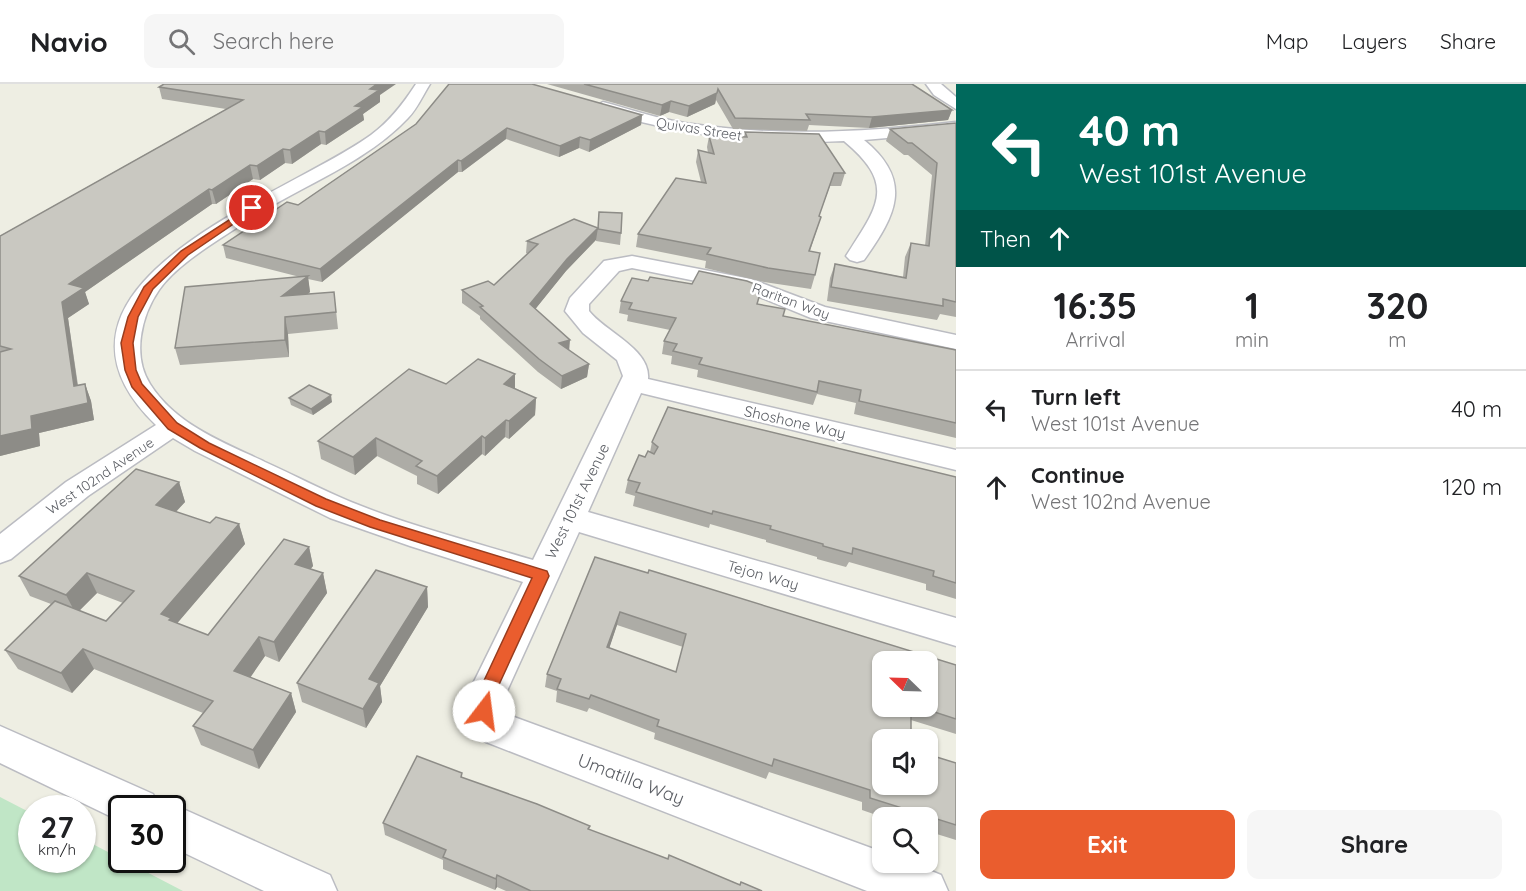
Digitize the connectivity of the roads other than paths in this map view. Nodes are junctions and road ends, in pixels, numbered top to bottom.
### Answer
1 (423, 84) edge
2 (933, 84) edge
3 (589, 102) edge
4 (956, 104) edge
5 (956, 127) edge
6 (848, 136) junction
7 (857, 256) dead end
8 (956, 342) edge
9 (633, 383) junction
10 (173, 426) junction
11 (956, 460) edge
12 (570, 518) junction
13 (0, 551) edge
14 (541, 576) junction
15 (956, 632) edge
16 (0, 744) edge
17 (110, 795) edge
18 (186, 832) edge
19 (314, 891) edge
20 (925, 891) edge

1 - 10 street
2 - 4 street
3 - 6 street, Quivas Street
5 - 6 street, Quivas Street
6 - 7 street
8 - 9 street, Raritan Way
9 - 11 street, Shoshone Way
9 - 12 street, West 101st Avenue
10 - 13 street, West 102nd Avenue
10 - 14 street, West 101st Avenue
12 - 14 street, West 101st Avenue
12 - 15 street, Tejon Way
14 - 20 street, Umatilla Way
16 - 17 street
18 - 19 street

